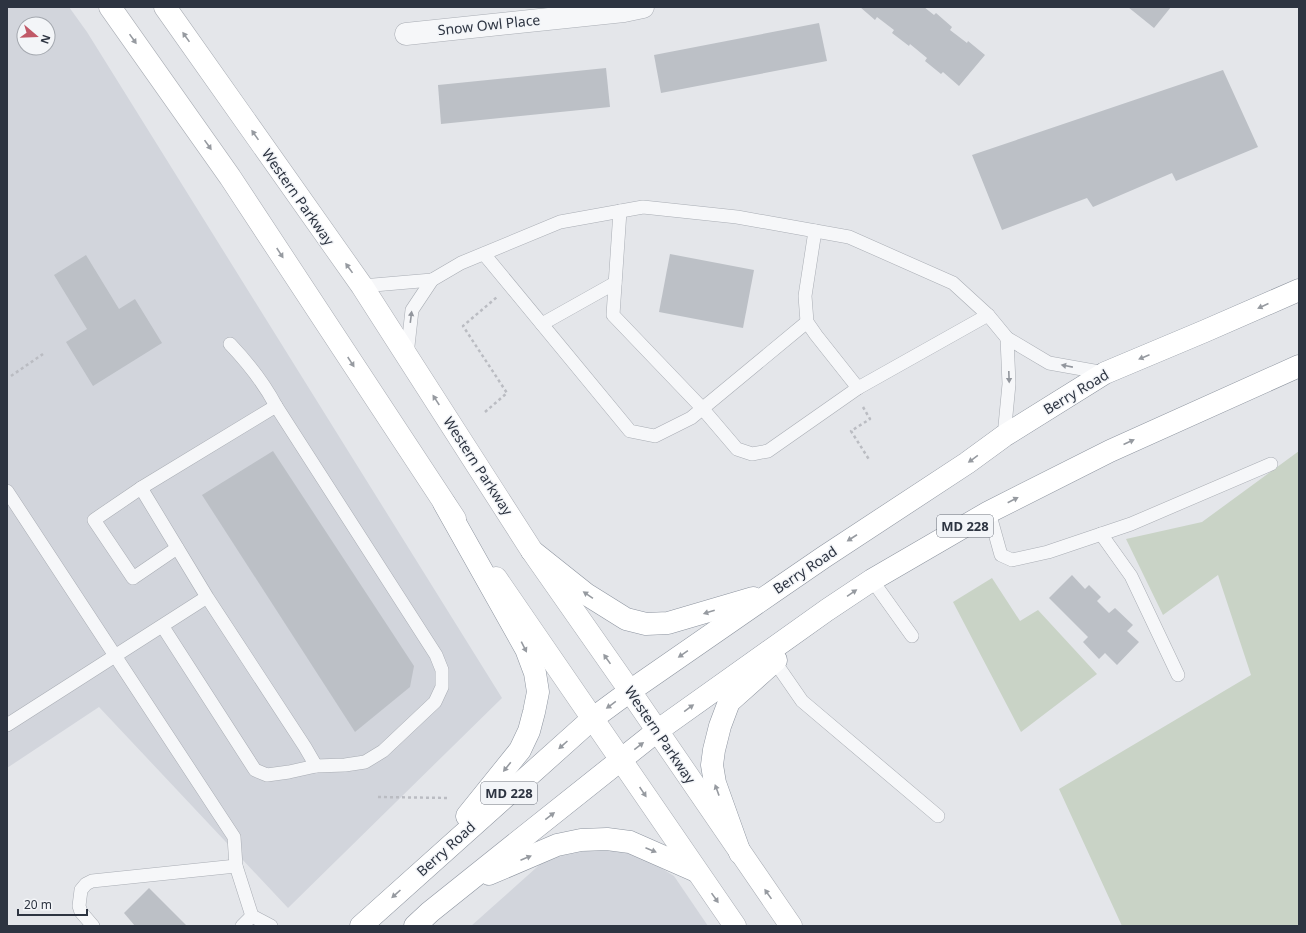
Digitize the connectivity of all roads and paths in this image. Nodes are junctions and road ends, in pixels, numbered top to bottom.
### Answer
1 (110, 7) edge
2 (166, 7) edge
3 (643, 7) edge
4 (406, 34) dead end
5 (620, 211) junction
6 (815, 231) junction
7 (484, 254) junction
8 (432, 280) junction
9 (615, 283) junction
10 (362, 286) junction
11 (1299, 290) edge
12 (498, 297) dead end
13 (988, 315) junction
14 (808, 322) junction
15 (542, 324) junction
16 (1007, 338) junction
17 (230, 344) dead end
18 (43, 354) dead end
19 (407, 356) junction
20 (1299, 366) edge
21 (1105, 373) junction
22 (11, 376) dead end
23 (856, 389) junction
24 (276, 406) junction
25 (702, 408) junction
26 (485, 412) dead end
27 (1004, 436) junction
28 (870, 461) dead end
29 (1271, 464) dead end
30 (141, 488) junction
31 (7, 491) edge
32 (444, 503) junction
33 (989, 512) junction
34 (1101, 534) junction
35 (177, 548) junction
36 (532, 551) junction
37 (872, 580) junction
38 (773, 592) junction
39 (207, 597) junction
40 (827, 610) junction
41 (162, 627) junction
42 (912, 636) dead end
43 (115, 657) junction
44 (775, 662) junction
45 (1178, 675) dead end
46 (630, 691) junction
47 (592, 719) junction
48 (7, 725) edge
49 (657, 731) junction
50 (621, 760) junction
51 (316, 766) junction
52 (378, 797) dead end
53 (450, 798) dead end
54 (938, 816) dead end
55 (740, 853) junction
56 (236, 866) junction
57 (425, 868) junction
58 (696, 871) junction
59 (464, 884) junction
60 (252, 916) junction
61 (93, 926) edge
62 (242, 926) edge
63 (271, 926) edge
64 (362, 926) edge
65 (415, 926) edge
66 (735, 926) edge
67 (791, 926) edge

1 -> 32 main road
10 -> 2 main road, Western Parkway
3 - 4 street, Snow Owl Place
5 - 6 lane
5 - 7 lane
5 - 9 lane
6 - 13 lane
6 - 14 lane
7 - 8 lane
7 - 15 lane
8 - 10 lane
19 -> 8 lane
9 - 15 lane
9 - 25 lane
10 - 19 main road, Western Parkway
11 -> 21 main road, Berry Road / MD 228
12 - 26 path
13 - 16 lane
13 - 23 lane
14 - 23 lane
14 - 25 lane
15 - 25 lane
21 -> 16 lane
16 -> 27 lane
17 - 24 lane
18 - 22 path
36 -> 19 main road, Western Parkway
33 -> 20 main road, MD 228
21 - 27 main road, Berry Road / MD 228
23 - 25 lane
23 - 28 path
24 - 30 lane
24 - 51 lane
27 -> 38 main road, Berry Road / MD 228
29 - 34 lane
30 - 35 lane
30 - 35 lane
31 - 43 lane
32 - 47 main road
32 -> 57 main road
33 - 34 lane
33 - 37 main road, MD 228
34 - 45 lane
35 - 39 lane
38 -> 36 main road
46 -> 36 main road, Western Parkway
40 -> 37 main road, MD 228
37 - 42 lane
38 -> 46 main road, Berry Road / MD 228
39 - 41 lane
39 - 51 lane
40 - 44 main road
49 -> 40 main road, MD 228
41 - 43 lane
41 - 51 lane
43 - 48 lane
43 - 56 lane
44 - 54 lane
55 -> 44 main road
46 -> 47 main road, Berry Road / MD 228
46 - 49 main road, Western Parkway
47 - 50 main road
47 -> 57 main road, Berry Road / MD 228
50 -> 49 main road, MD 228
49 - 55 main road, Western Parkway
50 -> 58 main road
59 -> 50 main road, MD 228
52 - 53 path
67 -> 55 main road, Western Parkway
56 - 60 lane
56 - 61 lane
57 -> 64 main road, Berry Road / MD 228
59 -> 58 main road
58 -> 66 main road
59 - 65 main road, MD 228
60 - 62 lane
60 - 63 lane

